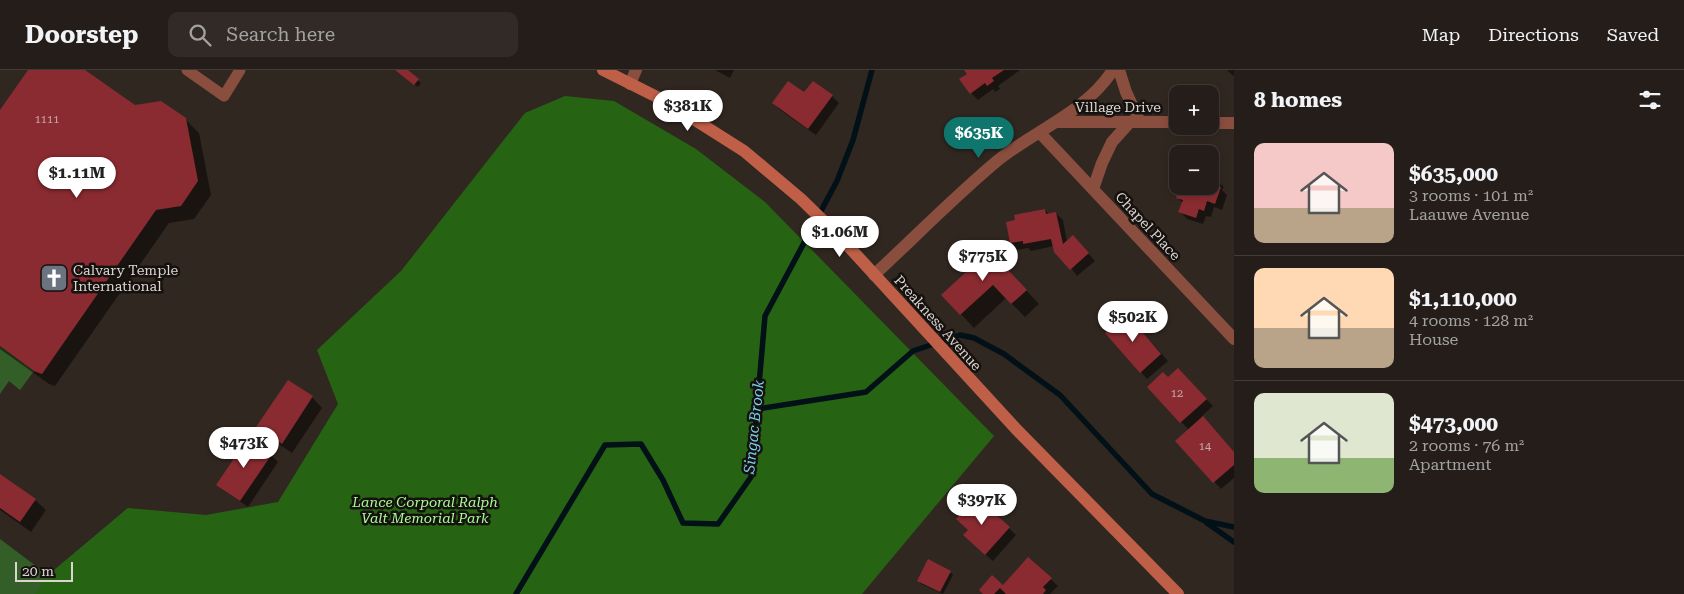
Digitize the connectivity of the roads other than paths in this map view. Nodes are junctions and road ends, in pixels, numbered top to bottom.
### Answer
1 (187, 70) edge
2 (240, 70) edge
3 (603, 70) edge
4 (636, 70) edge
5 (1113, 70) edge
6 (1119, 70) edge
7 (630, 84) junction
8 (1058, 122) junction
9 (1135, 122) junction
10 (1169, 122) edge
11 (1219, 123) edge
12 (1234, 123) edge
13 (1040, 133) junction
14 (1093, 189) junction
15 (874, 275) junction
16 (1234, 339) edge
17 (1178, 594) edge

1 - 2 lane
3 - 7 main road, Preakness Avenue
4 - 7 street
5 - 8 street
6 - 9 street
7 - 15 main road, Preakness Avenue
8 - 9 street, Village Drive
8 - 13 street
9 - 10 street, Village Drive
9 - 14 street
11 - 12 street
13 - 14 street, Chapel Place
13 - 15 street
14 - 16 street, Chapel Place
15 - 17 main road, Preakness Avenue

